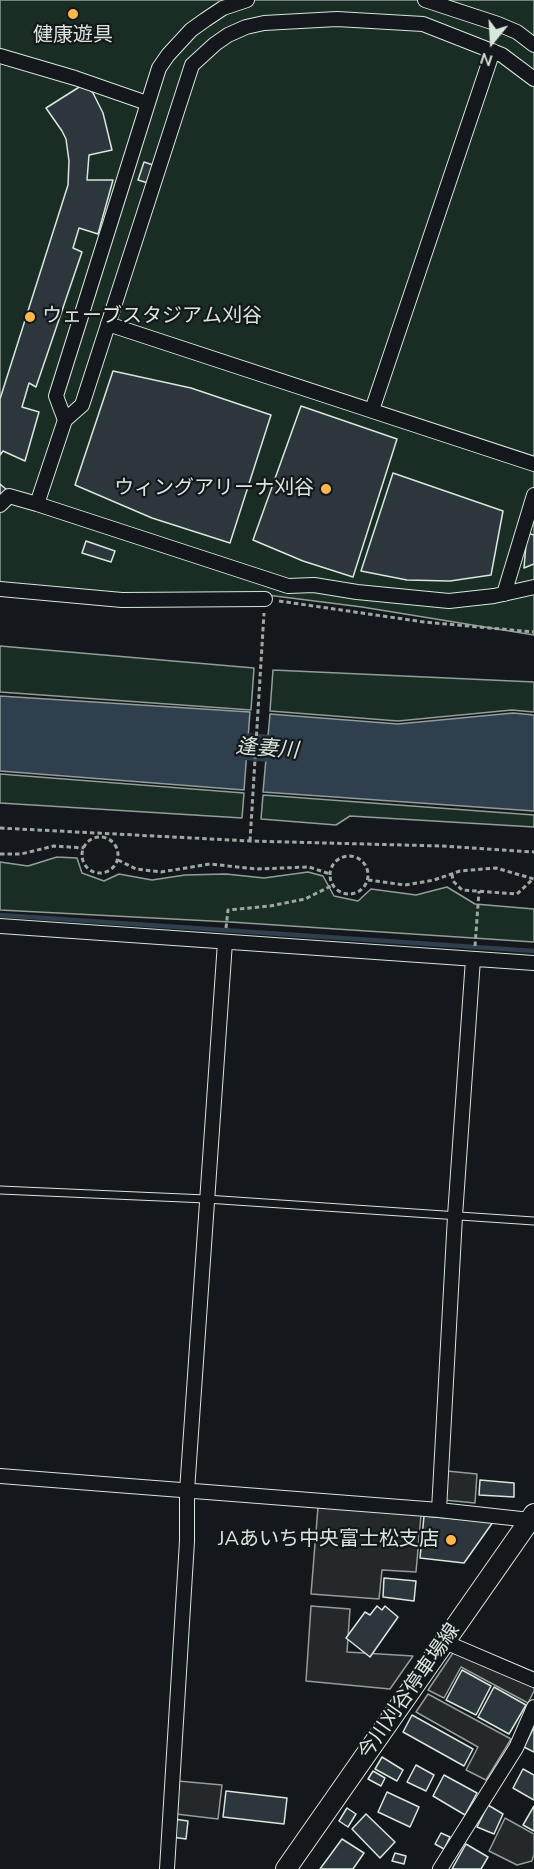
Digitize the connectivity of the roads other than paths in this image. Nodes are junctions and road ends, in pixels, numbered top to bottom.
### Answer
1 (247, 0) edge
2 (425, 0) edge
3 (534, 45) edge
4 (493, 51) junction
5 (0, 56) edge
6 (534, 79) edge
7 (147, 103) junction
8 (108, 324) junction
9 (372, 410) junction
10 (65, 420) junction
11 (534, 464) edge
12 (534, 495) edge
13 (37, 504) junction
14 (0, 505) edge
15 (534, 587) edge
16 (0, 589) edge
17 (504, 594) junction
18 (265, 599) road end
19 (0, 926) edge
20 (225, 942) junction
21 (473, 959) junction
22 (534, 963) edge
23 (0, 1190) edge
24 (206, 1199) junction
25 (455, 1216) junction
26 (534, 1221) edge
27 (0, 1476) edge
28 (187, 1491) junction
29 (439, 1510) junction
30 (532, 1517) edge
31 (445, 1642) junction
32 (534, 1680) edge
33 (534, 1707) edge
34 (167, 1869) edge
35 (286, 1869) edge
36 (440, 1869) edge

1 - 7 street
2 - 3 street
4 - 6 street
4 - 8 street
4 - 9 street
5 - 7 street
7 - 10 street
8 - 9 street
8 - 10 street
9 - 11 street
10 - 13 street
12 - 17 street
13 - 14 street
13 - 17 street
15 - 17 street
16 - 18 street
19 - 20 street
20 - 21 street
20 - 24 street
21 - 22 street
21 - 25 street
23 - 24 lane
24 - 25 lane
24 - 28 street
25 - 26 lane
25 - 29 street
27 - 28 street
28 - 29 street
28 - 34 street
29 - 30 street
30 - 31 main road, 今川刈谷停車場線
31 - 32 street
31 - 35 main road, 今川刈谷停車場線
33 - 36 street

